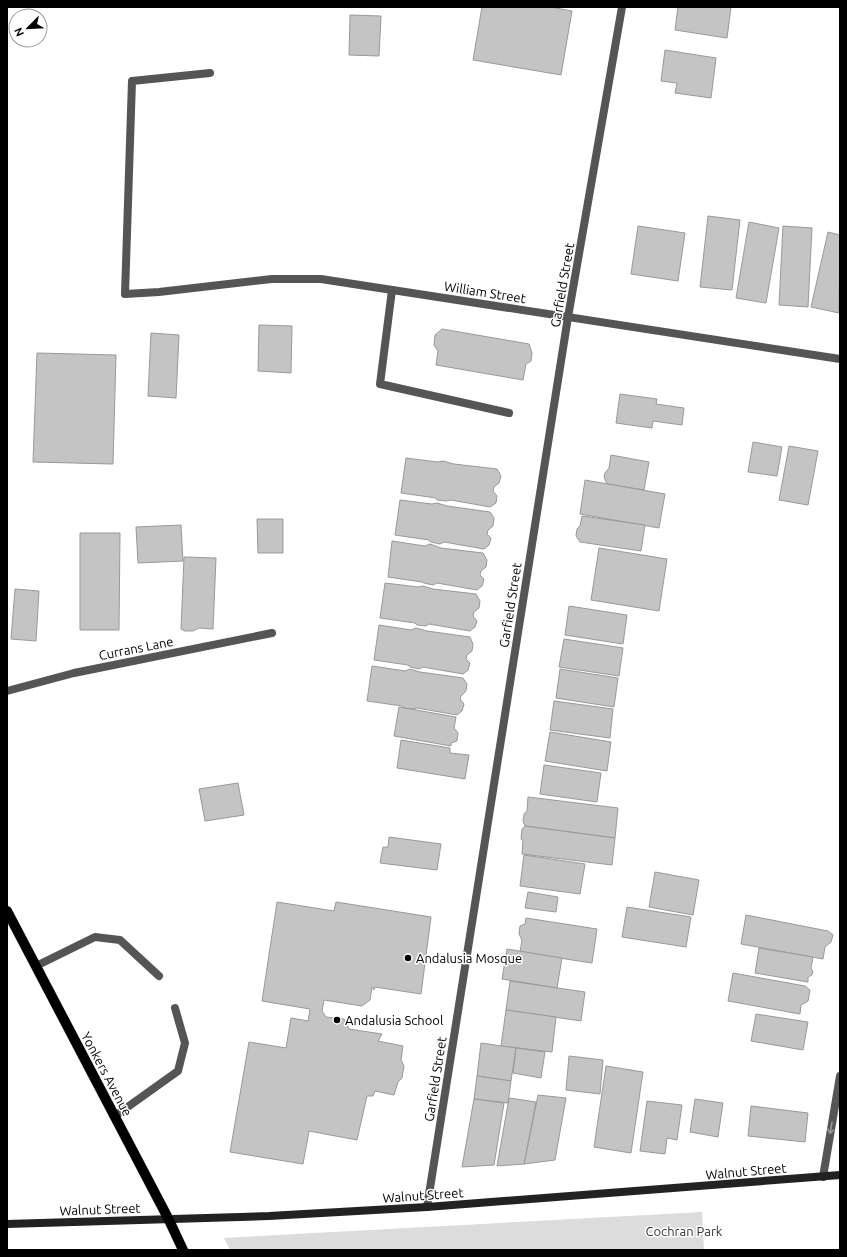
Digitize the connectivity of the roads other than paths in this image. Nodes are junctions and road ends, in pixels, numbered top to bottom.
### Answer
1 (622, 7) edge
2 (210, 73) dead end
3 (392, 290) junction
4 (568, 317) junction
5 (840, 359) edge
6 (509, 413) dead end
7 (272, 633) dead end
8 (7, 691) edge
9 (9, 917) edge
10 (36, 966) junction
11 (159, 976) dead end
12 (175, 1008) dead end
13 (840, 1076) edge
14 (115, 1116) junction
15 (840, 1175) edge
16 (823, 1177) junction
17 (427, 1207) junction
18 (168, 1218) junction
19 (7, 1224) edge
20 (183, 1250) edge

1 - 4 street, Garfield Street
2 - 3 street, William Street
3 - 4 street, William Street
3 - 6 street
4 - 5 street, William Street
4 - 17 street, Garfield Street
7 - 8 street, Currans Lane
9 - 10 main road, Yonkers Avenue
10 - 11 street
10 - 14 main road, Yonkers Avenue
12 - 14 street
13 -> 16 street
14 - 18 main road, Yonkers Avenue
15 - 16 street, Walnut Street
16 - 17 street, Walnut Street
17 - 18 street, Walnut Street
18 - 19 street, Walnut Street
18 - 20 main road, Yonkers Avenue

